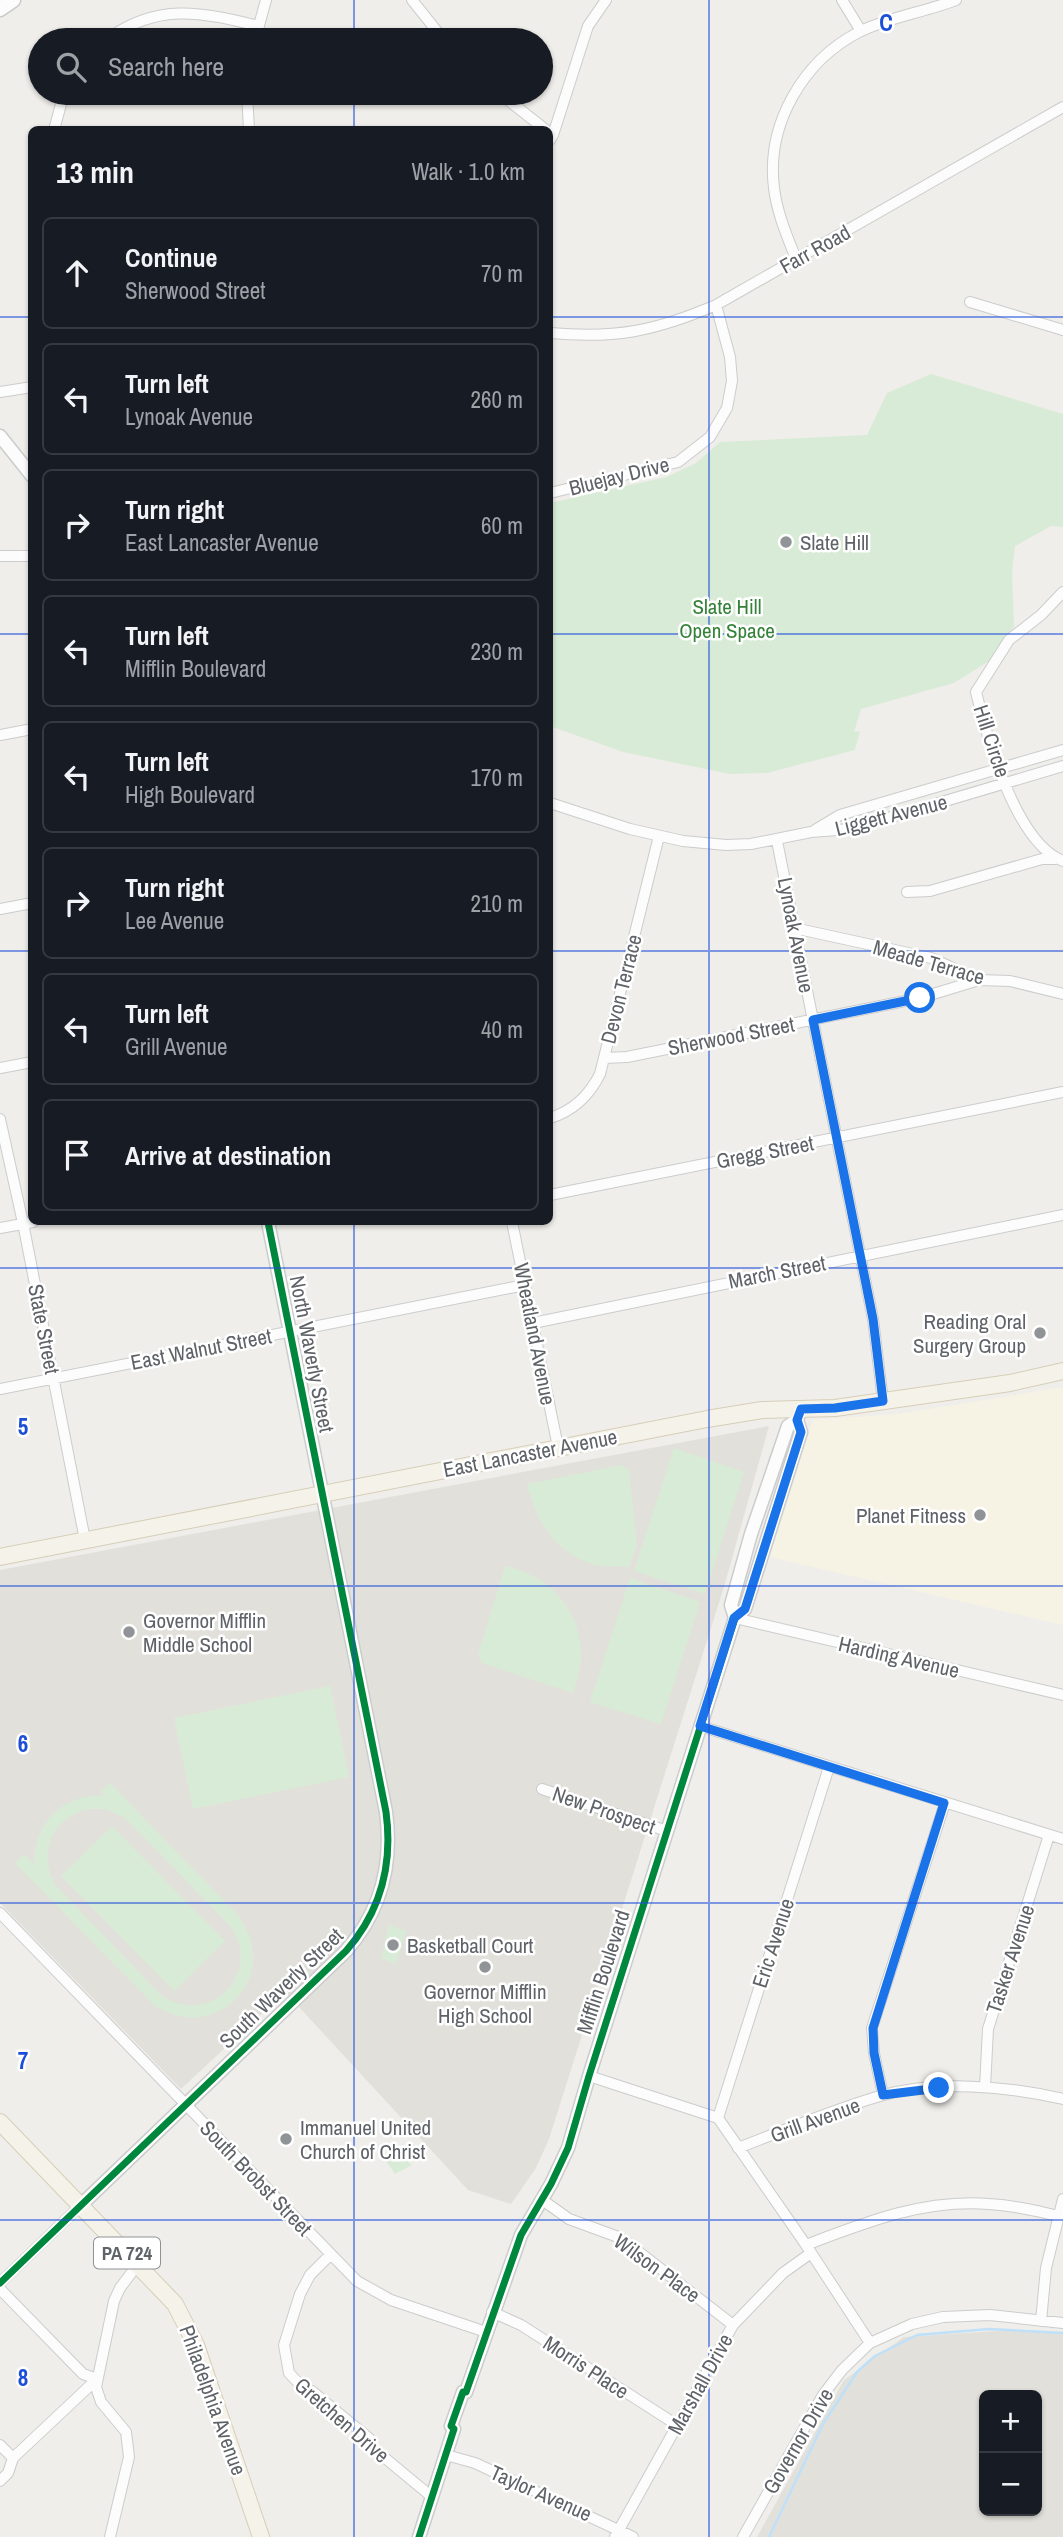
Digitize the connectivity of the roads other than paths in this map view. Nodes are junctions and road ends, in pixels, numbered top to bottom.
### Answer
1 (13, 0) edge
2 (266, 0) edge
3 (412, 0) edge
4 (607, 0) edge
5 (842, 0) edge
6 (956, 0) edge
7 (0, 9) edge
8 (259, 26) joint
9 (125, 28) edge
10 (434, 28) edge
11 (861, 31) junction
12 (61, 105) edge
13 (248, 105) edge
14 (514, 105) edge
15 (1063, 107) edge
16 (55, 126) edge
17 (249, 126) edge
18 (540, 126) edge
19 (553, 126) edge
20 (796, 260) junction
21 (970, 302) dead end
22 (716, 305) junction
23 (1063, 330) edge
24 (553, 333) edge
25 (28, 388) edge
26 (0, 392) edge
27 (0, 436) edge
28 (28, 471) edge
29 (553, 492) edge
30 (0, 556) edge
31 (28, 556) edge
32 (1063, 592) edge
33 (28, 730) edge
34 (0, 735) edge
35 (1063, 750) edge
36 (1063, 766) edge
37 (1001, 770) junction
38 (1006, 783) junction
39 (553, 804) edge
40 (811, 832) junction
41 (659, 836) junction
42 (776, 841) junction
43 (1059, 860) edge
44 (907, 891) dead end
45 (28, 904) edge
46 (0, 909) edge
47 (794, 928) junction
48 (979, 980) junction
49 (1063, 994) edge
50 (813, 1020) junction
51 (604, 1058) junction
52 (28, 1063) edge
53 (0, 1068) edge
54 (1063, 1092) edge
55 (553, 1117) edge
56 (0, 1119) edge
57 (836, 1138) junction
58 (553, 1194) edge
59 (1063, 1215) edge
60 (28, 1222) edge
61 (28, 1225) edge
62 (269, 1225) edge
63 (513, 1225) edge
64 (0, 1228) edge
65 (861, 1255) junction
66 (526, 1285) junction
67 (533, 1323) junction
68 (290, 1331) junction
69 (1063, 1371) edge
70 (54, 1378) junction
71 (0, 1389) edge
72 (883, 1401) junction
73 (799, 1414) junction
74 (558, 1447) junction
75 (323, 1493) junction
76 (85, 1540) junction
77 (0, 1557) edge
78 (734, 1618) junction
79 (1063, 1695) edge
80 (700, 1726) junction
81 (829, 1767) junction
82 (542, 1789) dead end
83 (944, 1803) junction
84 (667, 1831) junction
85 (1049, 1835) junction
86 (1063, 1839) edge
87 (0, 1913) edge
88 (589, 2076) junction
89 (985, 2087) junction
90 (883, 2095) junction
91 (1063, 2099) edge
92 (185, 2105) junction
93 (718, 2119) junction
94 (0, 2122) edge
95 (738, 2148) junction
96 (541, 2199) junction
97 (1063, 2199) edge
98 (80, 2206) junction
99 (1059, 2216) junction
100 (808, 2249) junction
101 (331, 2254) junction
102 (138, 2264) junction
103 (0, 2283) edge
104 (0, 2288) edge
105 (492, 2312) junction
106 (1041, 2321) junction
107 (1063, 2323) edge
108 (733, 2325) junction
109 (486, 2332) junction
110 (870, 2343) junction
111 (97, 2379) junction
112 (677, 2425) junction
113 (0, 2445) edge
114 (446, 2455) junction
115 (13, 2458) junction
116 (0, 2482) edge
117 (432, 2497) junction
118 (617, 2533) edge
119 (110, 2537) edge
120 (261, 2537) edge
121 (419, 2537) edge
122 (633, 2537) edge
123 (743, 2537) edge

1 - 7 main road
2 - 8 street
3 - 10 street
4 - 19 street
5 - 11 street
6 - 11 street
8 - 9 street
11 - 20 street
12 - 16 street
13 - 17 street
14 - 18 street
15 - 20 street, Farr Road
20 - 22 street, Farr Road
21 - 23 street
22 - 24 street, Farr Road
22 - 29 street, Bluejay Drive
25 - 26 street
27 - 28 street
30 - 31 street
32 - 37 street, Hill Circle
33 - 34 street
35 - 37 street, Liggett Avenue
36 - 38 street, Liggett Avenue
37 - 38 street, Hill Circle
37 - 40 street, Liggett Avenue
38 - 40 street, Liggett Avenue
38 - 43 street, Hill Circle
39 - 41 street
40 - 42 street
41 - 42 street
41 - 51 street, Devon Terrace
42 - 47 street, Lynoak Avenue
43 - 44 street
45 - 46 street
47 - 48 street, Meade Terrace
47 - 50 street, Lynoak Avenue
48 - 49 street, Meade Terrace
48 - 50 street, Sherwood Street
50 - 51 street, Sherwood Street
50 - 57 street, Lynoak Avenue
51 - 55 street, Devon Terrace
52 - 53 street
54 - 57 street, Gregg Street
56 - 60 street, State Street
57 - 58 street, Gregg Street
57 - 65 street, Lynoak Avenue
59 - 65 street, March Street
60 - 64 street
61 - 70 street, State Street
62 - 68 street, North Waverly Street
63 - 66 street, Wheatland Avenue
65 - 67 street, March Street
65 - 72 street, Lynoak Avenue
66 - 67 street, Wheatland Avenue
66 - 68 street, East Walnut Street
67 - 74 street, Wheatland Avenue
68 - 70 street, East Walnut Street
68 - 75 street, North Waverly Street
69 - 72 main road, East Lancaster Avenue
70 - 71 street, East Walnut Street
70 - 76 street, State Street
72 - 73 main road, East Lancaster Avenue
73 - 74 main road, East Lancaster Avenue
73 - 78 street, Mifflin Boulevard
74 - 75 main road, East Lancaster Avenue
75 - 76 main road, East Lancaster Avenue
75 - 92 street, South Waverly Street
76 - 77 main road, East Lancaster Avenue
78 - 79 street, Harding Avenue
78 - 80 street, Mifflin Boulevard
80 - 81 street
80 - 84 street, Mifflin Boulevard
81 - 83 street
81 - 93 street, Eric Avenue
82 - 84 street, New Prospect
83 - 85 street
83 - 90 street
84 - 88 street, Mifflin Boulevard
85 - 86 street
85 - 89 street, Tasker Avenue
87 - 92 street, South Brobst Street
88 - 93 street
88 - 96 street, Mifflin Boulevard
89 - 90 street, Grill Avenue
89 - 91 street, Grill Avenue
90 - 95 street, Grill Avenue
92 - 98 street, South Waverly Street
92 - 101 street, South Brobst Street
93 - 95 street
94 - 98 main road, Philadelphia Avenue / PA 724
95 - 100 street
96 - 105 street, Mifflin Boulevard
96 - 108 street, Wilson Place
97 - 99 street
98 - 102 main road, Philadelphia Avenue / PA 724
98 - 103 street
99 - 100 street, Marshall Drive
99 - 106 street
100 - 108 street, Marshall Drive
100 - 110 street
101 - 109 street, South Brobst Street
101 - 117 street, Gretchen Drive
102 - 111 street
102 - 120 main road, Philadelphia Avenue / PA 724
104 - 111 street
105 - 109 street, Mifflin Boulevard
105 - 112 street, Morris Place
106 - 107 street, Governor Drive
106 - 110 street, Governor Drive
108 - 112 street, Marshall Drive
109 - 114 street, Mifflin Boulevard
110 - 123 street, Governor Drive
111 - 115 street
111 - 119 street
112 - 118 street, Marshall Drive
113 - 115 street
114 - 117 street, Mifflin Boulevard
114 - 118 street, Taylor Avenue
115 - 116 street
117 - 121 street, Mifflin Boulevard
118 - 122 street, Taylor Avenue

